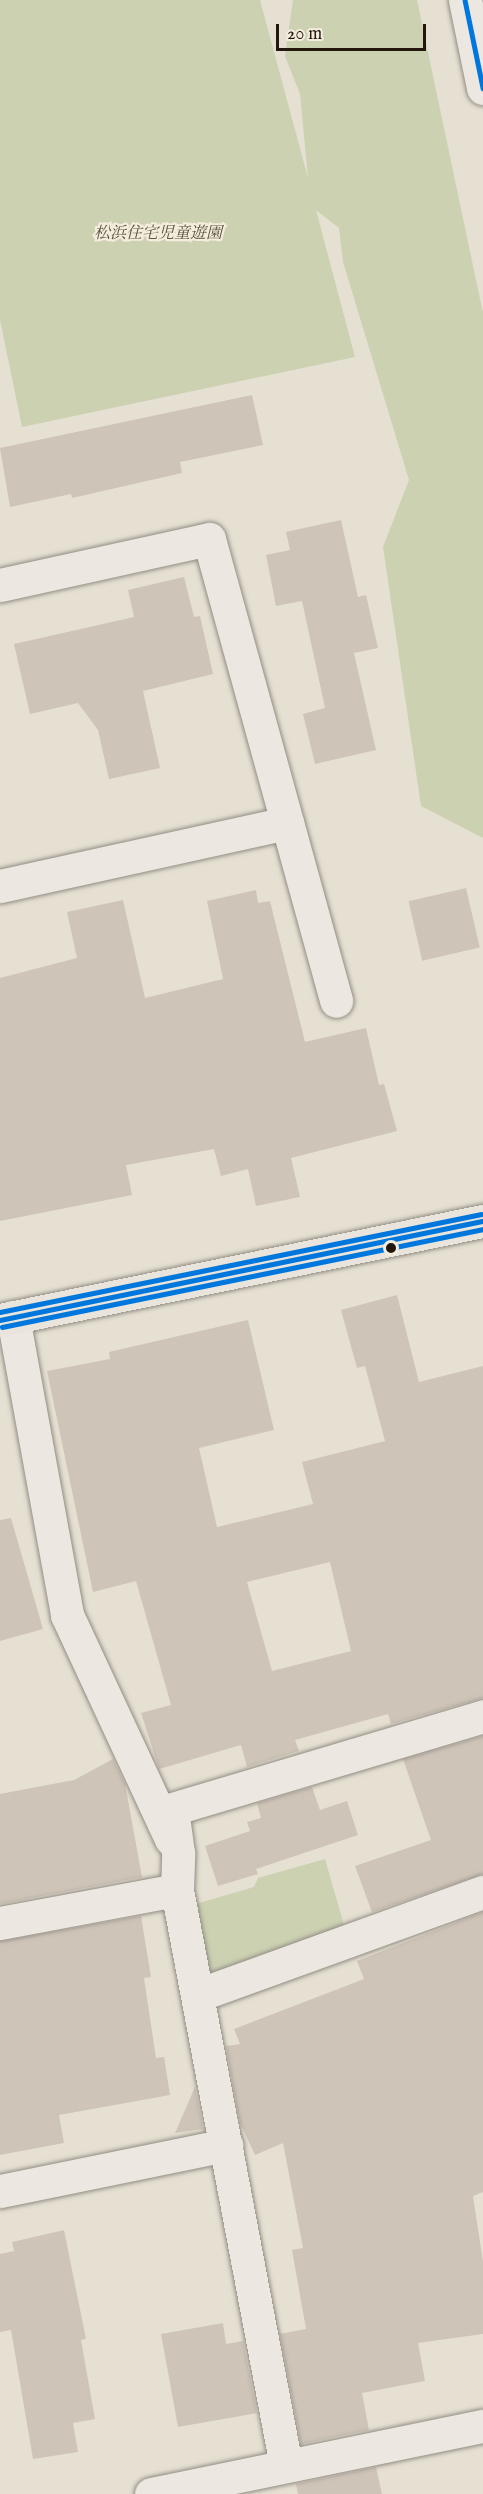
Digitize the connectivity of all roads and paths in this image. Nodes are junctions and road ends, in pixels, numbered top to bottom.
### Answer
1 (465, 0) edge
2 (483, 88) edge
3 (0, 585) edge
4 (287, 823) junction
5 (0, 886) edge
6 (336, 1001) dead end
7 (483, 1221) edge
8 (7, 1318) edge
9 (483, 1716) edge
10 (178, 1853) junction
11 (177, 1890) junction
12 (483, 1892) edge
13 (0, 1923) edge
14 (198, 1995) junction
15 (226, 2145) junction
16 (0, 2191) edge
17 (483, 2426) edge
18 (286, 2466) junction
19 (151, 2494) edge

1 - 2 street
3 - 4 street
4 - 5 street
4 - 6 street
7 - 8 highway
8 - 10 street
9 - 10 street
10 - 11 street
11 - 13 street
11 - 14 street
12 - 14 street
14 - 15 street
15 - 16 street
15 - 18 street
17 - 18 street
18 - 19 street

